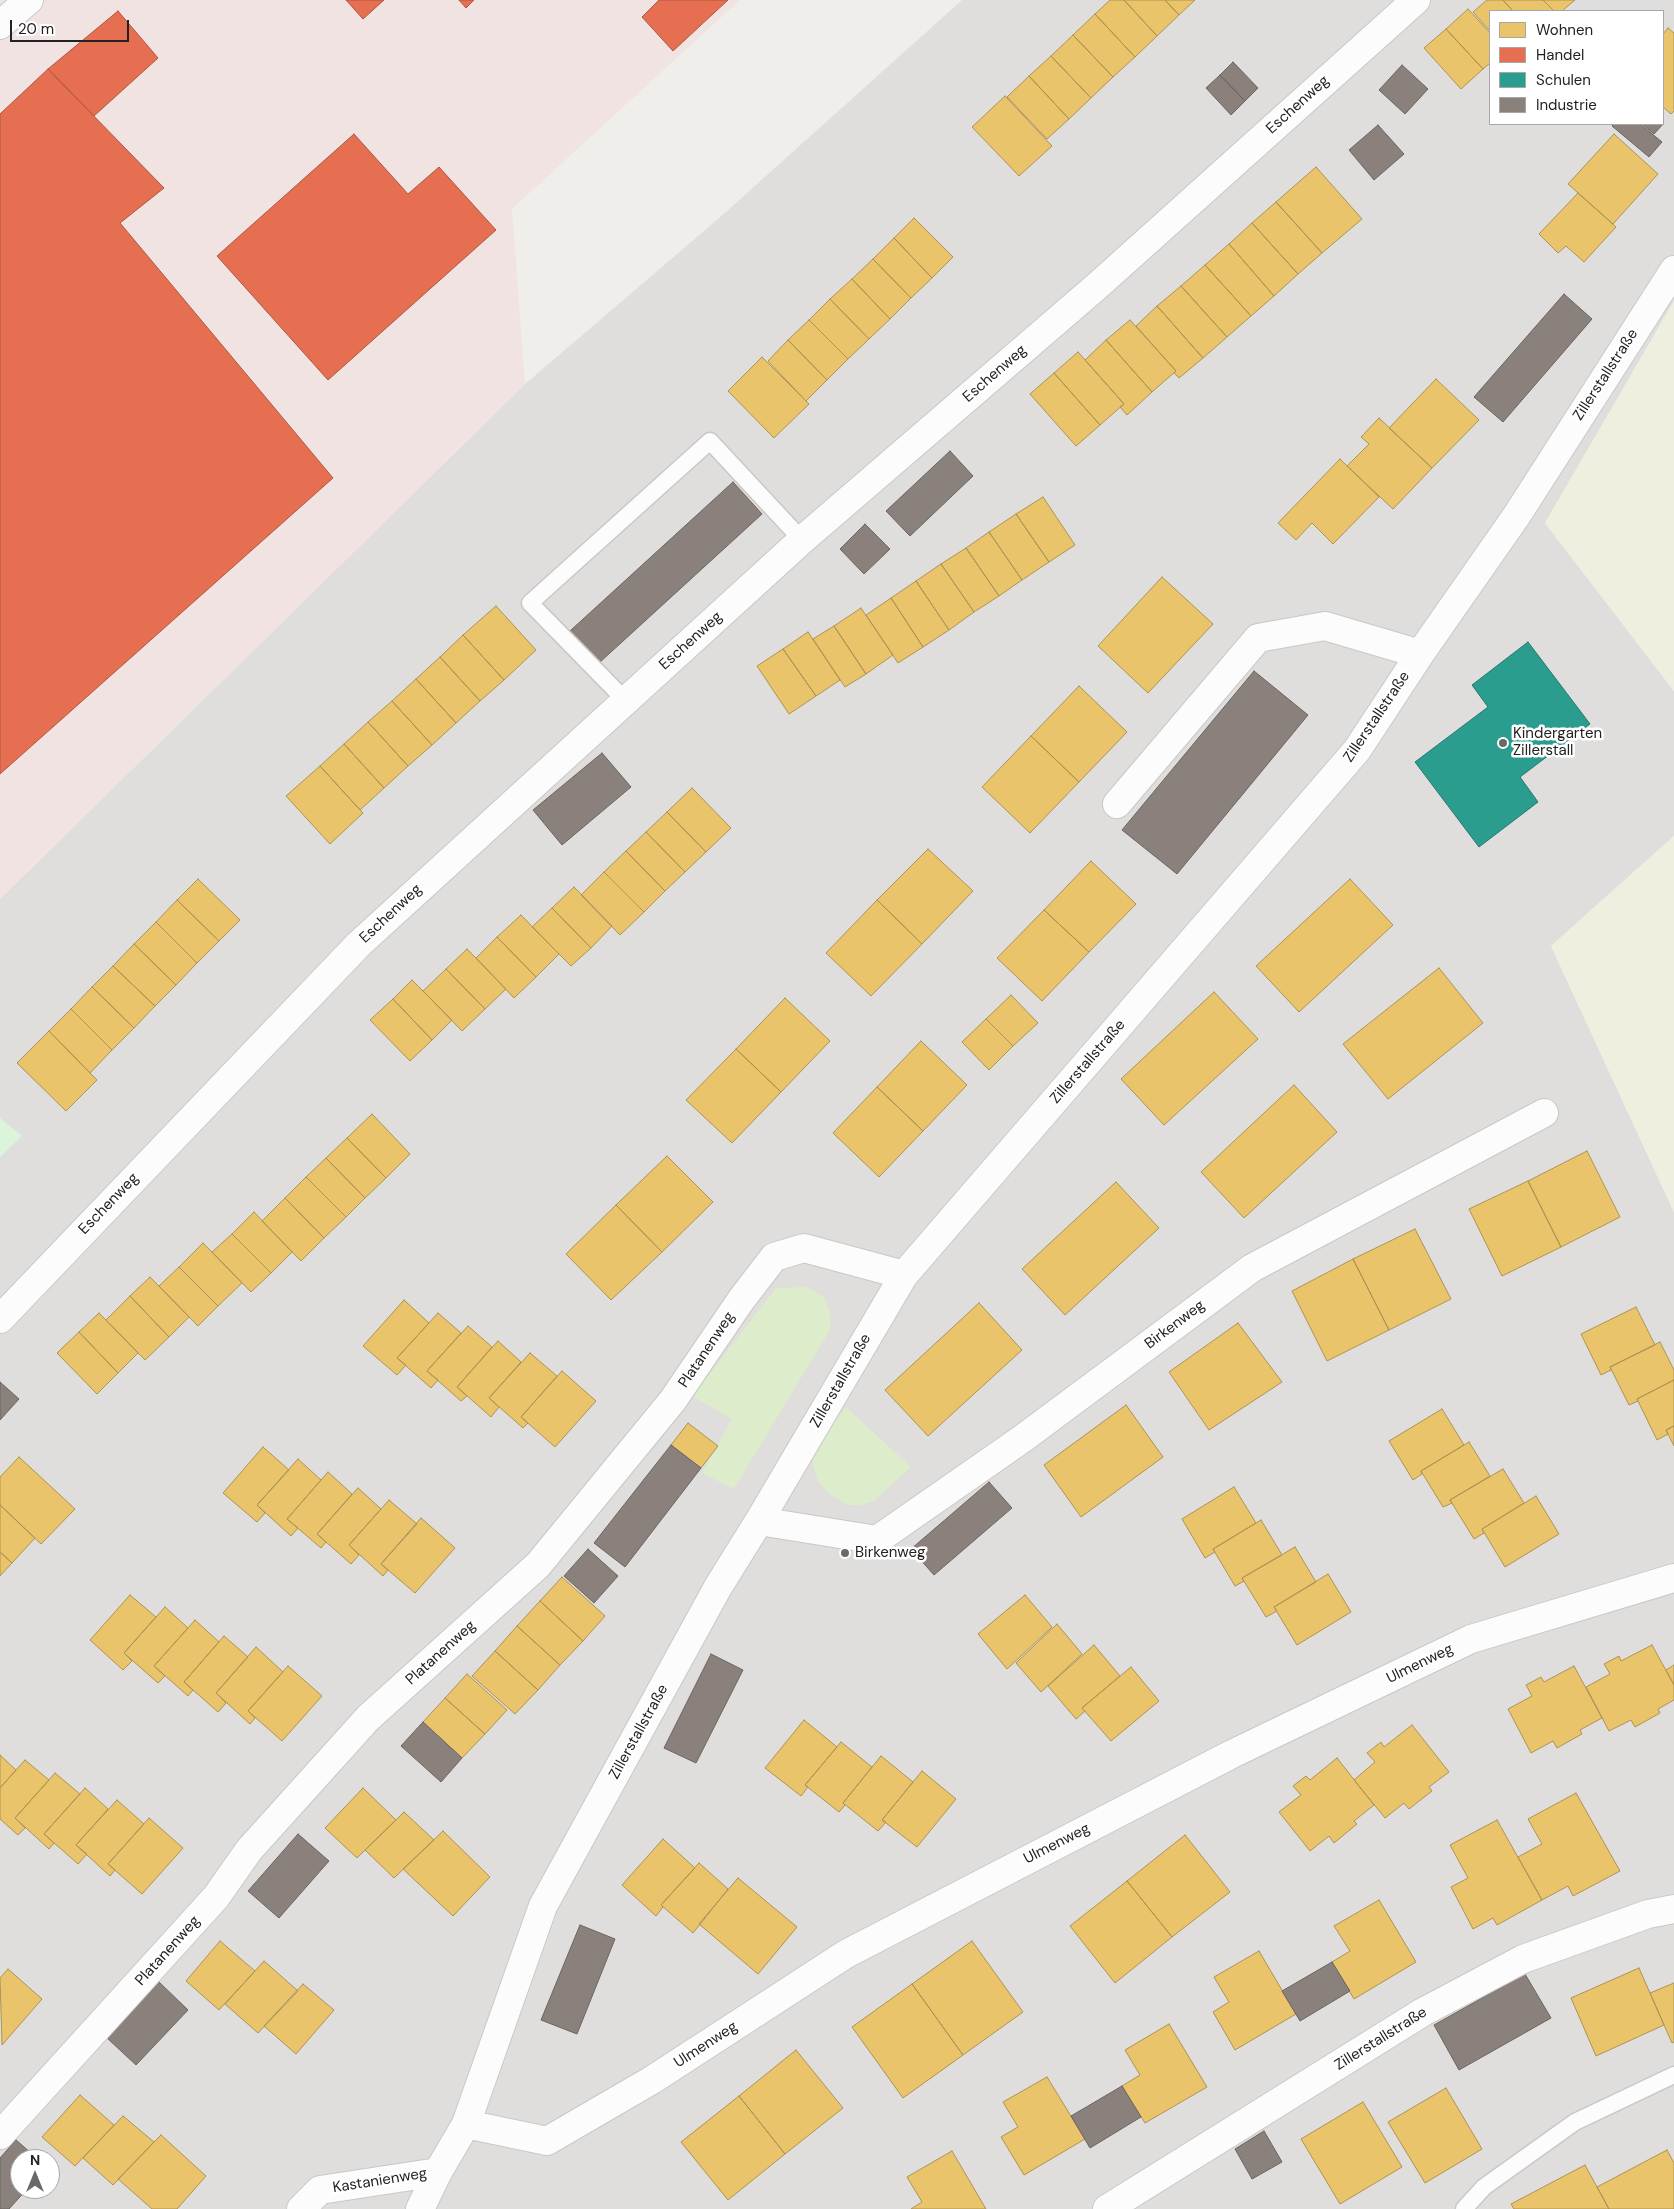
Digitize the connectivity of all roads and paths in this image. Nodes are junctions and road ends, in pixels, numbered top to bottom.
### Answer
1 (29, 0) edge
2 (1416, 0) edge
3 (0, 25) edge
4 (1674, 270) edge
5 (802, 540) junction
6 (1420, 654) junction
7 (624, 700) junction
8 (1117, 804) dead end
9 (1544, 1114) dead end
10 (904, 1275) junction
11 (0, 1319) edge
12 (759, 1521) junction
13 (1674, 1578) edge
14 (1674, 1909) edge
15 (1674, 2075) edge
16 (466, 2124) junction
17 (0, 2135) edge
18 (438, 2172) junction
19 (301, 2209) edge
20 (420, 2209) edge
21 (1106, 2209) edge
22 (1464, 2209) edge

1 - 3 street
2 - 5 street, Eschenweg
4 - 6 street, Zillerstallstraße
5 - 7 street, Eschenweg
5 - 7 lane
6 - 8 street, Zillerstallstraße
6 - 10 street, Zillerstallstraße
7 - 11 street, Eschenweg
9 - 12 street, Birkenweg
10 - 12 street, Zillerstallstraße
10 - 17 street, Platanenweg
12 - 16 street, Zillerstallstraße
13 - 16 street, Ulmenweg
14 - 21 street, Zillerstallstraße
15 - 22 lane
16 - 18 street, Zillerstallstraße
18 - 19 street, Kastanienweg
18 - 20 street, Zillerstallstraße

